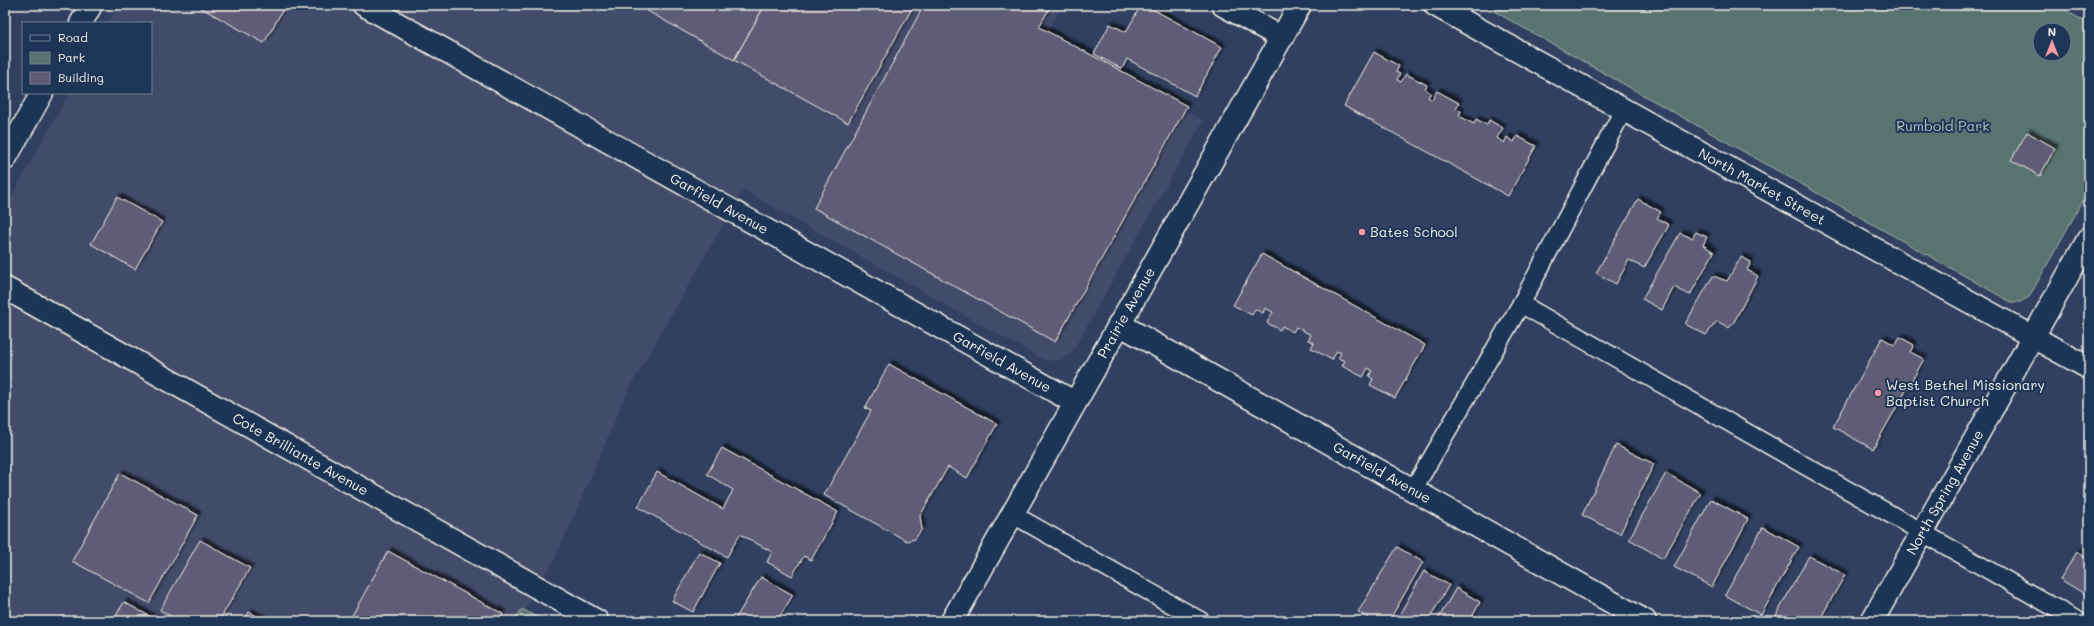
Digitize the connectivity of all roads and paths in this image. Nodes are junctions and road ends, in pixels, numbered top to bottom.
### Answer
1 (91, 5) edge
2 (364, 5) edge
3 (1223, 5) edge
4 (1300, 5) edge
5 (1435, 5) edge
6 (82, 22) edge
7 (1282, 38) junction
8 (41, 94) edge
9 (1624, 109) junction
10 (5, 159) edge
11 (2089, 238) edge
12 (5, 288) edge
13 (1521, 304) junction
14 (1119, 324) junction
15 (2032, 336) junction
16 (2089, 368) edge
17 (1074, 402) junction
18 (1413, 490) junction
19 (1012, 514) junction
20 (1922, 532) junction
21 (597, 621) edge
22 (952, 621) edge
23 (1201, 621) edge
24 (1645, 621) edge
25 (1872, 621) edge
26 (2078, 621) edge

1 - 6 street
2 - 17 street, Garfield Avenue
3 - 7 street
4 - 7 street, Prairie Avenue
5 - 9 street, North Market Street
7 - 14 street, Prairie Avenue
8 - 10 street
9 - 13 lane
9 - 15 street, North Market Street
11 - 15 street, North Spring Avenue
12 - 21 street, Cote Brilliante Avenue
13 - 18 lane
13 - 20 lane
14 - 17 street, Prairie Avenue
14 - 18 street, Garfield Avenue
15 - 16 street, North Market Street
15 - 20 street, North Spring Avenue
17 - 19 street, Prairie Avenue
18 - 24 street, Garfield Avenue
19 - 22 street, Prairie Avenue
19 - 23 lane
20 - 25 street, North Spring Avenue
20 - 26 lane

